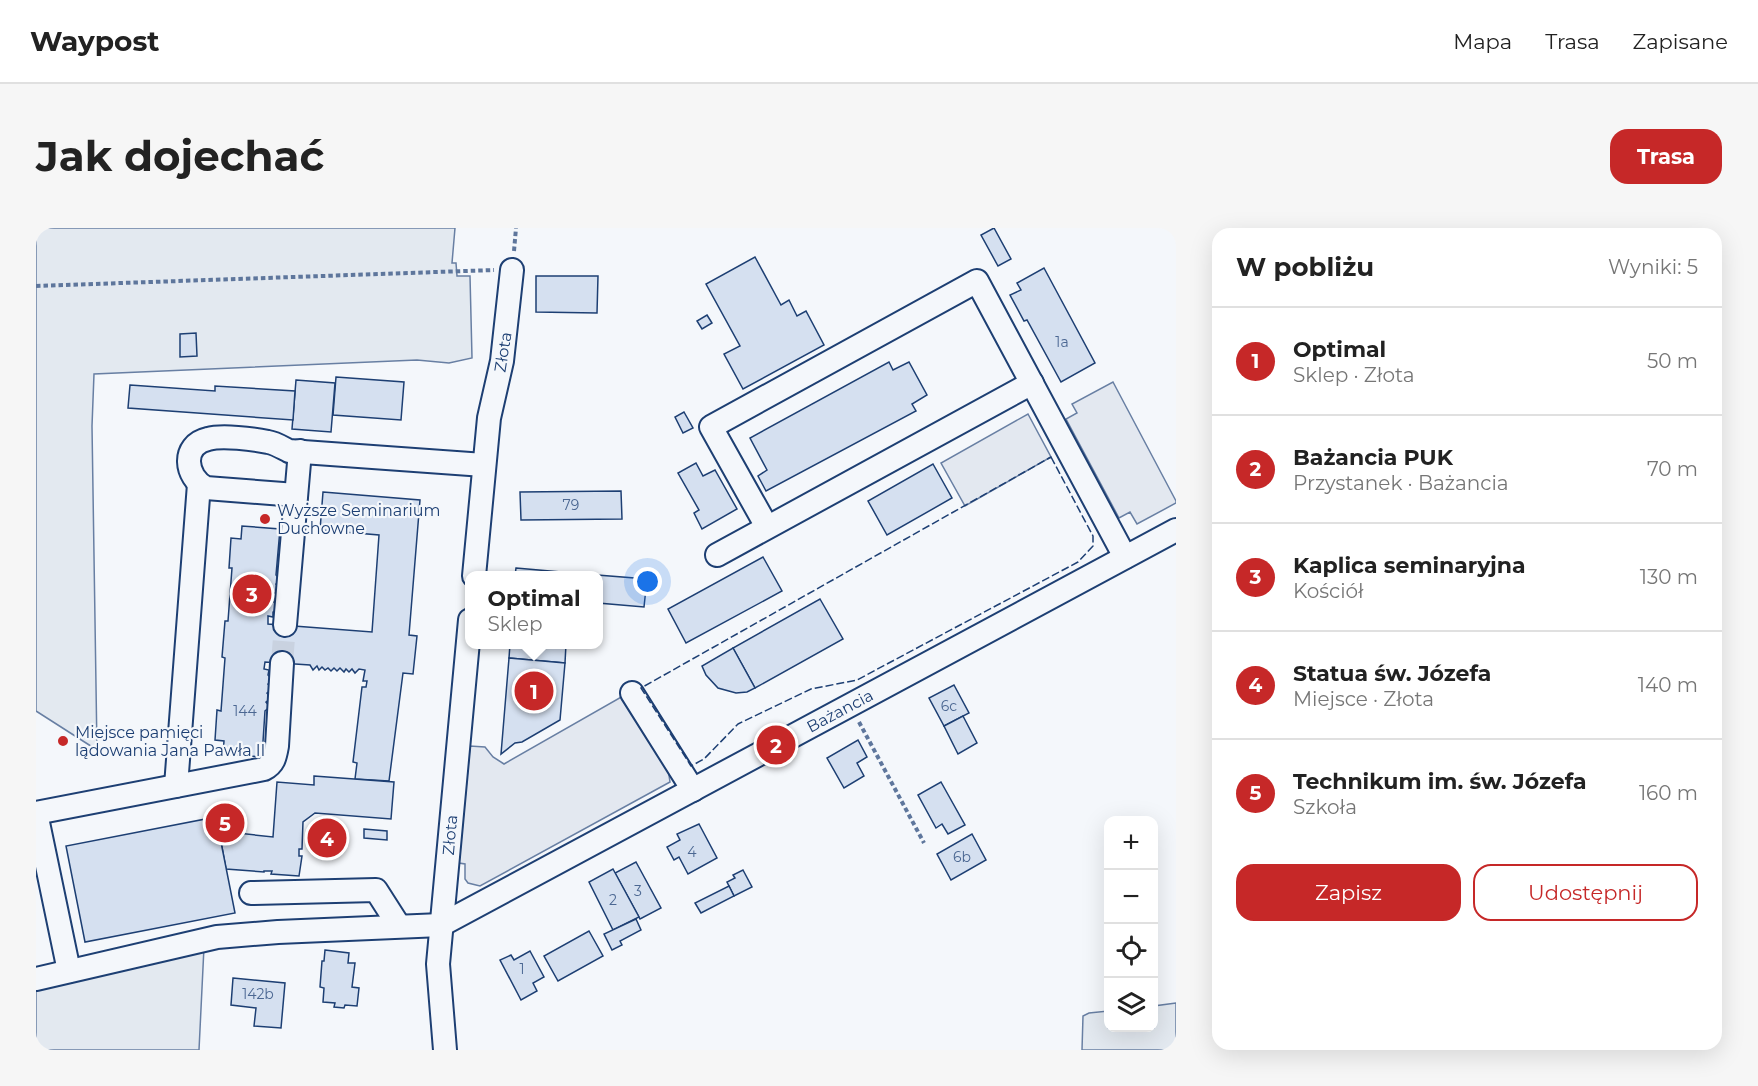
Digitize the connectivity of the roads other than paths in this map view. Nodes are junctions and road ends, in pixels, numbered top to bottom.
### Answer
1 (512, 270) road end
2 (1032, 383) junction
3 (300, 451) junction
4 (484, 465) junction
5 (199, 484) junction
6 (296, 495) junction
7 (767, 527) junction
8 (1176, 530) edge
9 (717, 555) dead end
10 (1125, 557) junction
11 (474, 571) edge
12 (285, 625) tunnel mouth
13 (467, 649) edge
14 (282, 663) tunnel mouth
15 (632, 693) dead end
16 (176, 786) junction
17 (693, 790) junction
18 (251, 893) dead end
19 (441, 925) junction
20 (399, 926) junction
21 (69, 970) junction
22 (36, 979) edge
23 (445, 1050) edge

1 - 4 street, Złota
2 - 7 street
2 - 7 street
2 - 10 street
3 - 4 street
3 - 5 street
3 - 6 street
4 - 11 street, Złota
5 - 6 street
5 - 16 street
6 - 12 street
7 - 9 street
8 - 10 street, Bażancia
10 - 17 street, Bażancia
13 - 19 street, Złota
14 - 16 street
15 - 17 street
16 - 21 street
17 - 19 street, Bażancia
18 - 20 street
19 - 20 street
19 - 23 street, Złota
20 - 21 street
21 - 22 street

